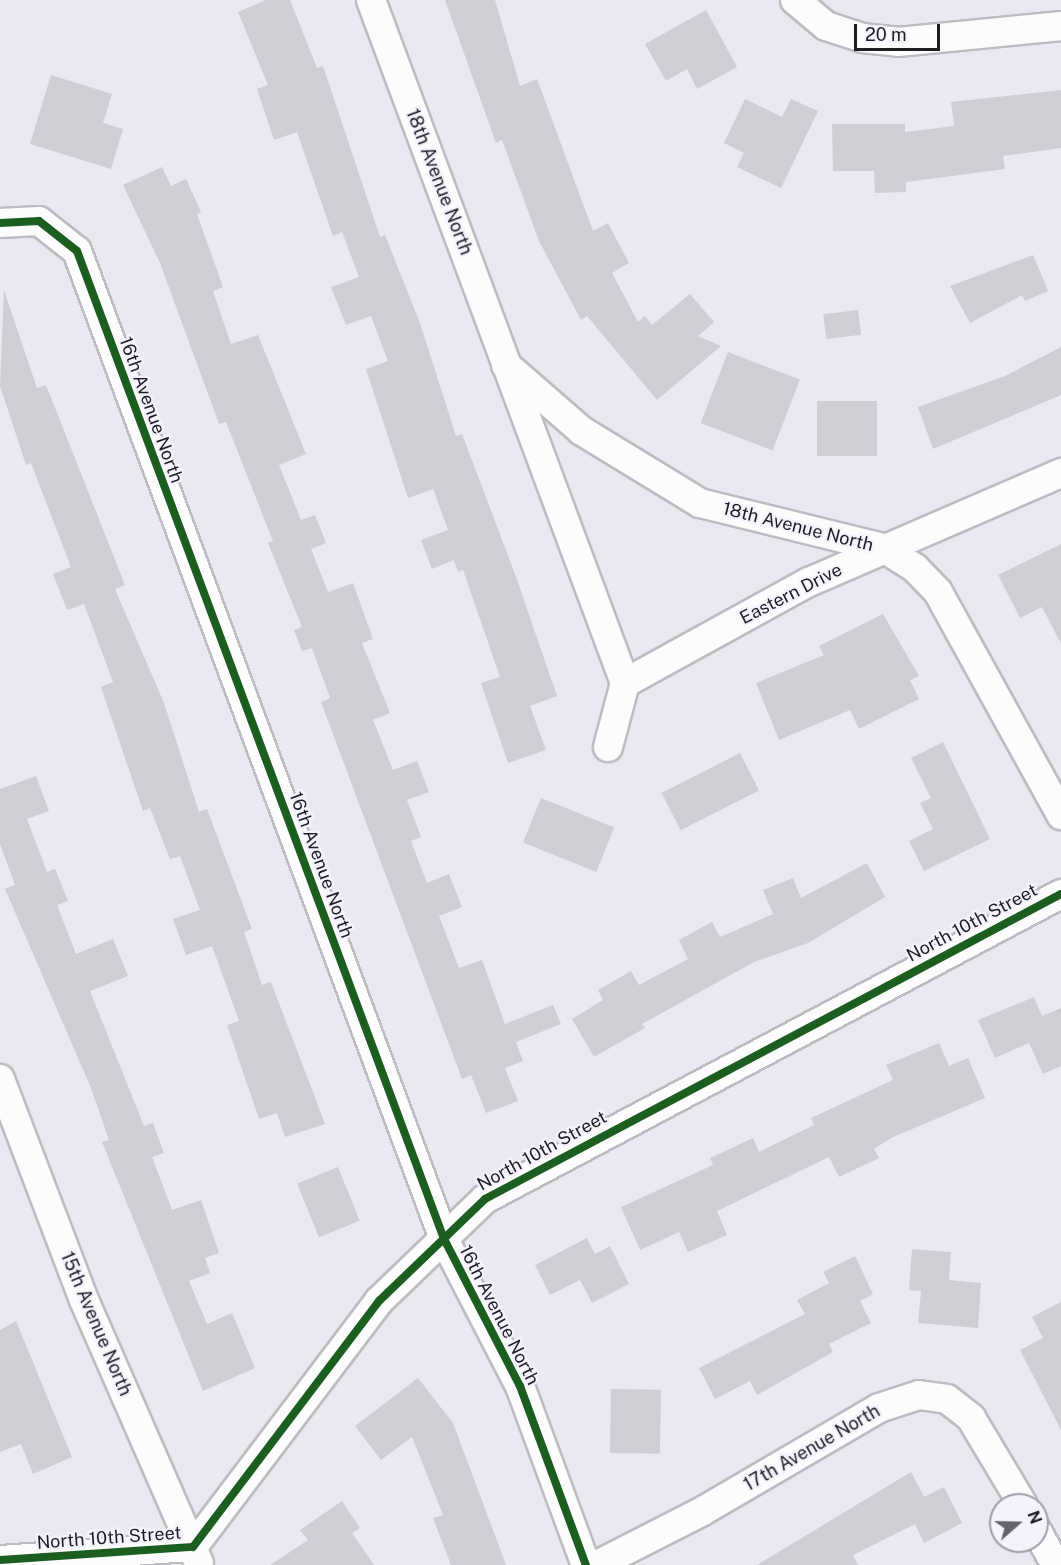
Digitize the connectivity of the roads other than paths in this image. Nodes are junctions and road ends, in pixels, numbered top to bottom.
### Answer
1 (370, 0) edge
2 (795, 0) edge
3 (1061, 26) edge
4 (0, 223) edge
5 (506, 365) junction
6 (1061, 473) edge
7 (883, 548) junction
8 (625, 684) junction
9 (608, 747) dead end
10 (1061, 815) edge
11 (1061, 894) edge
12 (0, 1079) edge
13 (444, 1239) junction
14 (1016, 1493) edge
15 (196, 1556) edge
16 (0, 1560) edge
17 (586, 1565) edge
18 (597, 1565) edge

1 - 5 street, 18th Avenue North
2 - 3 street
4 - 13 street, 16th Avenue North
5 - 7 street, 18th Avenue North
5 - 8 street, 18th Avenue North
6 - 7 street, Eastern Drive
7 - 8 street, Eastern Drive
7 - 10 street, 18th Avenue North
8 - 9 street
11 - 13 street, North 10th Street
12 - 15 street, 15th Avenue North
13 - 15 street, North 10th Street
13 - 17 street, 16th Avenue North
14 - 18 street, 17th Avenue North
15 - 16 street, North 10th Street

